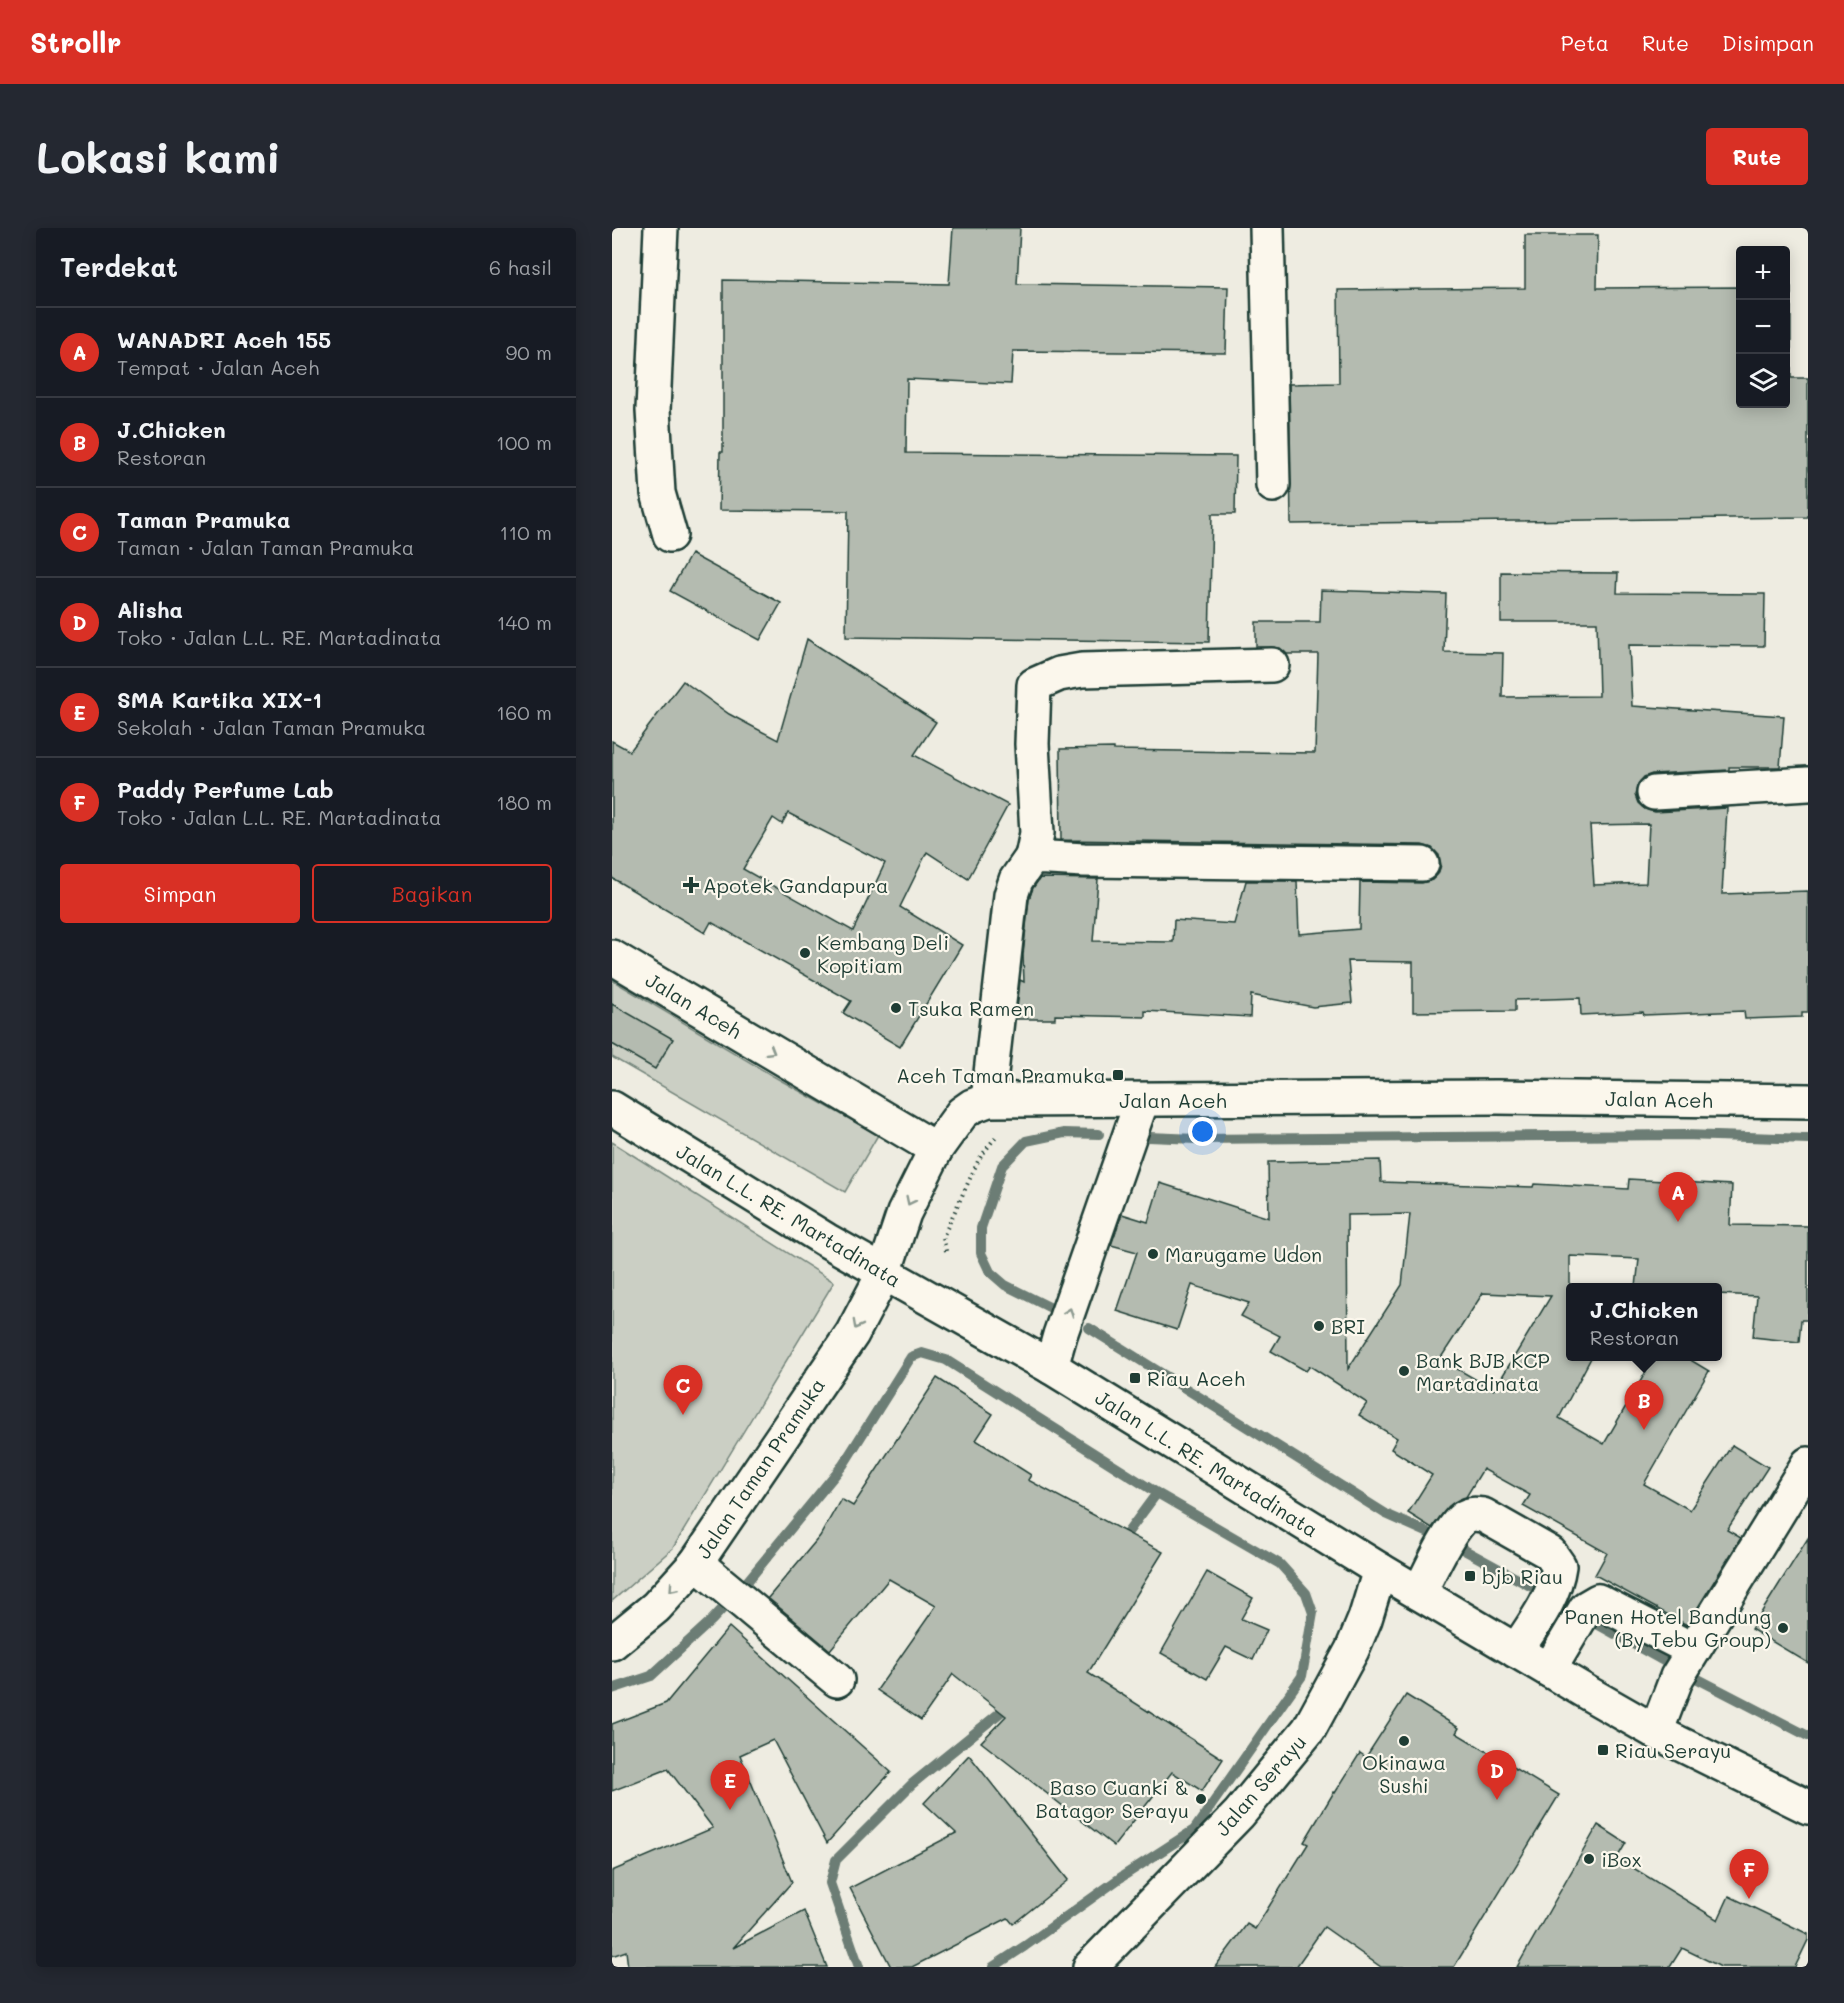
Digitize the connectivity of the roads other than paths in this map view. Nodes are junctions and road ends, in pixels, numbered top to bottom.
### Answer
1 (661, 228) edge
2 (1268, 228) edge
3 (1273, 485) dead end
4 (670, 535) dead end
5 (1272, 665) dead end
6 (1808, 784) edge
7 (1654, 793) dead end
8 (1032, 857) junction
9 (1422, 864) dead end
10 (612, 957) edge
11 (988, 1100) junction
12 (1142, 1100) junction
13 (1808, 1101) edge
14 (612, 1108) edge
15 (936, 1149) junction
16 (884, 1273) junction
17 (1051, 1367) junction
18 (1808, 1464) edge
19 (696, 1563) junction
20 (1380, 1570) junction
21 (1419, 1593) junction
22 (612, 1643) edge
23 (1693, 1650) junction
24 (1516, 1651) junction
25 (1549, 1670) junction
26 (837, 1680) dead end
27 (1656, 1732) junction
28 (1808, 1807) edge
29 (1090, 1967) edge

1 - 4 street
2 - 3 street
5 - 8 street
6 - 7 street
8 - 9 street
8 - 11 street
10 -> 15 street, Jalan Aceh
11 - 12 street, Jalan Aceh
11 - 15 street, Jalan Aceh
12 - 13 street, Jalan Aceh
17 -> 12 street
14 - 16 street, Jalan L.L. RE. Martadinata
15 -> 16 street, Jalan Taman Pramuka
16 - 17 street, Jalan L.L. RE. Martadinata
16 -> 19 street, Jalan Taman Pramuka
17 - 20 street, Jalan L.L. RE. Martadinata
18 - 23 street
19 -> 22 street, Jalan Taman Pramuka
19 - 26 street
20 - 21 street, Jalan L.L. RE. Martadinata
20 - 29 street, Jalan Serayu
21 - 24 street, Jalan L.L. RE. Martadinata
21 - 24 street
23 - 25 street
23 - 27 street
24 - 25 street, Jalan L.L. RE. Martadinata
25 - 27 street, Jalan L.L. RE. Martadinata
27 - 28 street, Jalan L.L. RE. Martadinata

